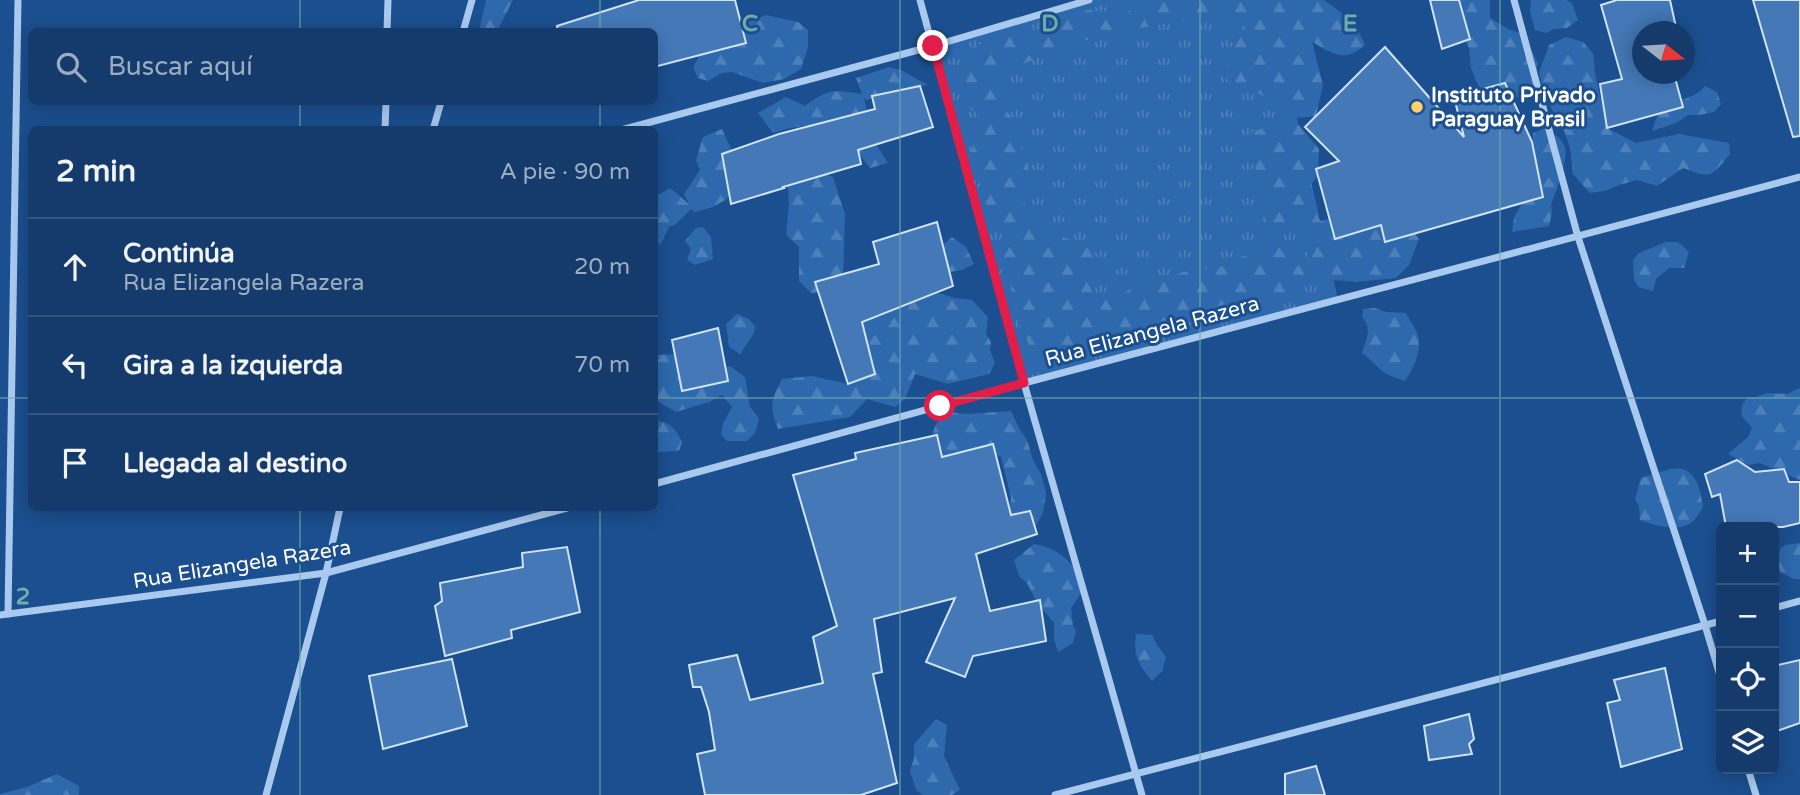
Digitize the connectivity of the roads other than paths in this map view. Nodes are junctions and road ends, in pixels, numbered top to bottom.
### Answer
1 (18, 0) edge
2 (388, 0) edge
3 (472, 0) edge
4 (920, 0) edge
5 (1089, 0) edge
6 (1514, 0) edge
7 (387, 28) edge
8 (464, 28) edge
9 (933, 46) junction
10 (386, 105) edge
11 (441, 105) edge
12 (386, 126) edge
13 (434, 126) edge
14 (636, 126) edge
15 (1800, 177) edge
16 (1578, 237) junction
17 (1024, 383) junction
18 (658, 483) edge
19 (339, 511) edge
20 (556, 511) edge
21 (326, 573) junction
22 (1800, 601) edge
23 (1779, 607) edge
24 (4, 615) edge
25 (1716, 622) edge
26 (1705, 625) junction
27 (1716, 662) edge
28 (1135, 773) junction
29 (1750, 774) edge
30 (265, 795) edge
31 (1055, 795) edge
32 (1142, 795) edge
33 (1756, 795) edge

1 - 24 street
2 - 7 street
3 - 8 street
4 - 9 street
5 - 9 street
6 - 16 street
9 - 14 street
9 - 17 street
10 - 12 street
11 - 13 street
15 - 16 street, Rua Elizangela Razera
16 - 17 street, Rua Elizangela Razera
16 - 26 street
17 - 18 street, Rua Elizangela Razera
17 - 28 street
19 - 21 street
20 - 21 street, Rua Elizangela Razera
21 - 24 street, Rua Elizangela Razera
21 - 30 street
22 - 23 street
25 - 26 street
26 - 27 street
26 - 28 street
28 - 31 street
28 - 32 street
29 - 33 street

